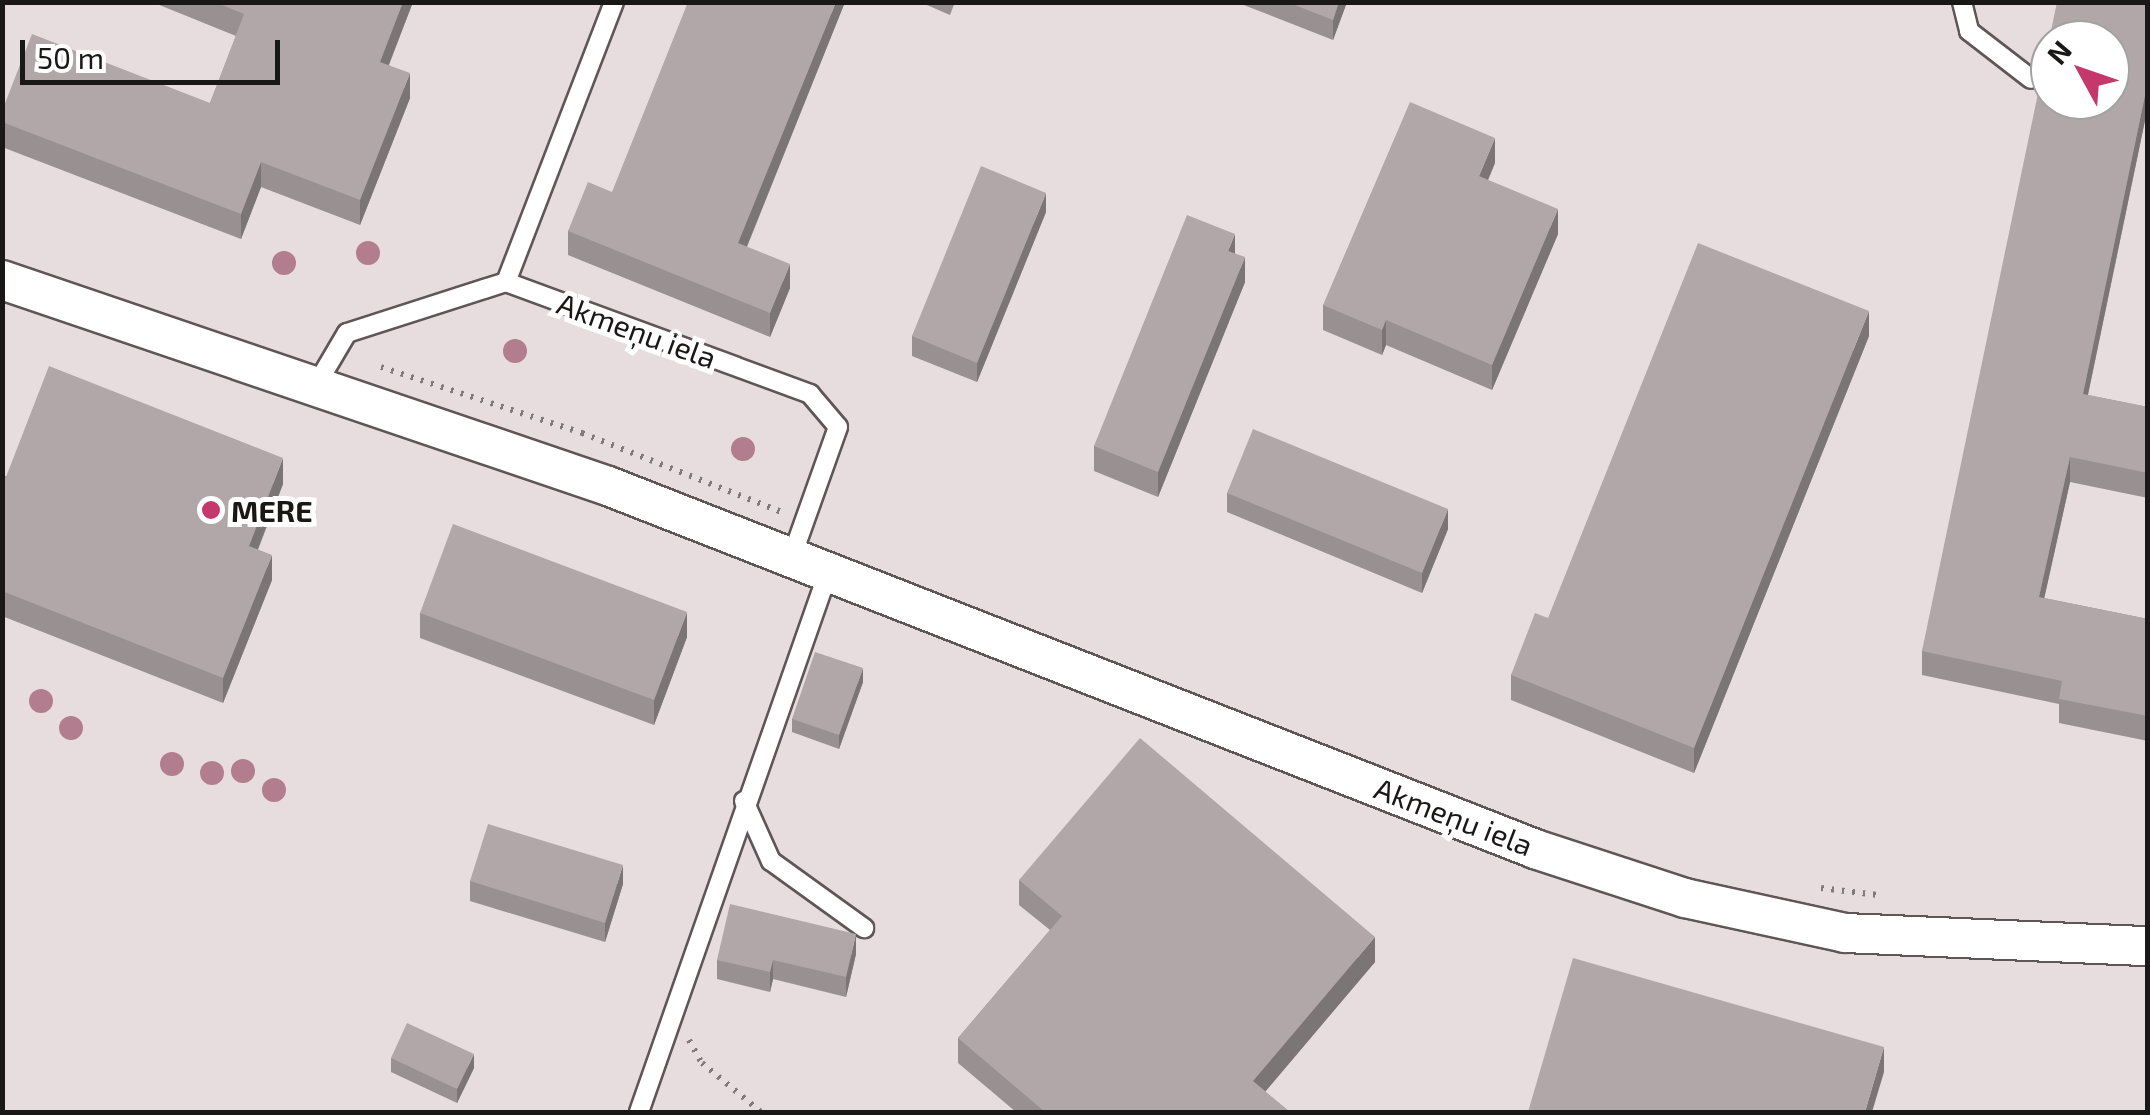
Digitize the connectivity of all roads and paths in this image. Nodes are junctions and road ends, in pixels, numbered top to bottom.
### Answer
1 (614, 2) edge
2 (1962, 2) edge
3 (2030, 78) dead end
4 (2, 280) edge
5 (506, 282) junction
6 (324, 368) junction
7 (799, 538) junction
8 (830, 569) junction
9 (744, 801) junction
10 (1804, 886) dead end
11 (1888, 897) dead end
12 (864, 928) dead end
13 (2148, 946) edge
14 (673, 1011) junction
15 (639, 1112) edge
16 (761, 1112) edge

1 - 5 lane
2 - 3 lane
4 - 6 street, Akmeņu iela
5 - 6 lane
5 - 7 lane, Akmeņu iela
6 - 7 street, Akmeņu iela
6 - 7 path
7 - 8 street, Akmeņu iela
8 - 9 lane
8 - 13 street, Akmeņu iela
9 - 12 lane
9 - 14 lane
10 - 11 path
14 - 15 lane
14 - 16 path

